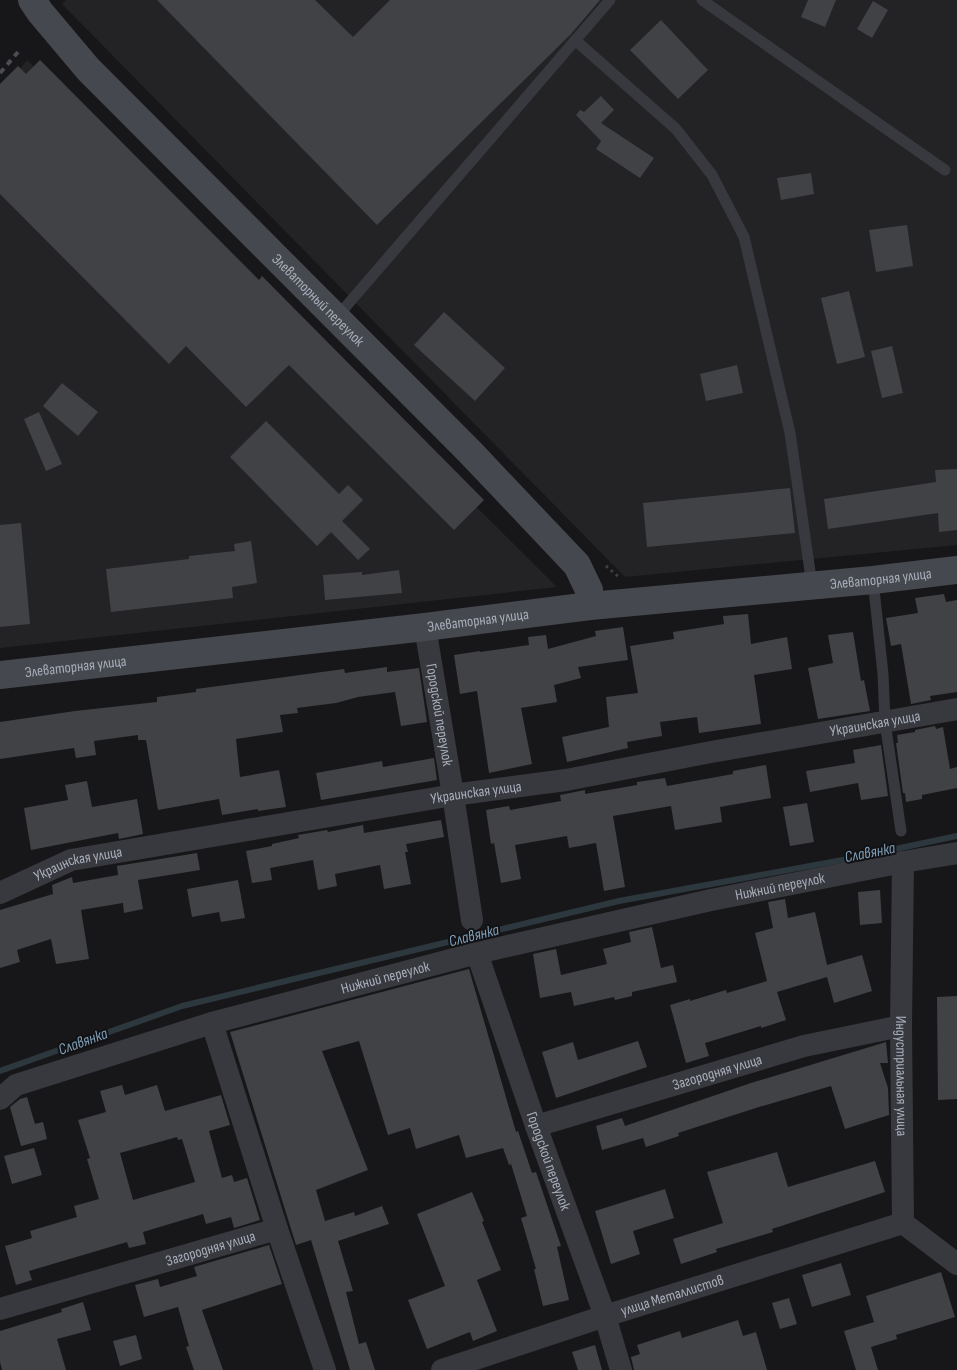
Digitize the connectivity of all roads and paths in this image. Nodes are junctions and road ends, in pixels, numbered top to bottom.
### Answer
1 (32, 0) edge
2 (610, 0) edge
3 (702, 0) edge
4 (576, 40) junction
5 (946, 170) dead end
6 (336, 318) junction
7 (601, 562) dead end
8 (957, 570) edge
9 (624, 580) dead end
10 (873, 580) junction
11 (812, 585) junction
12 (590, 606) junction
13 (425, 627) junction
14 (0, 675) edge
15 (957, 709) edge
16 (885, 722) junction
17 (453, 795) junction
18 (901, 831) dead end
19 (957, 853) edge
20 (903, 862) junction
21 (0, 893) edge
22 (472, 920) dead end
23 (477, 953) junction
24 (212, 1023) junction
25 (901, 1026) junction
26 (0, 1099) edge
27 (536, 1126) junction
28 (903, 1223) junction
29 (277, 1229) junction
30 (957, 1264) edge
31 (0, 1309) edge
32 (605, 1316) junction
33 (325, 1370) edge
34 (442, 1370) edge
35 (621, 1370) edge

1 - 6 main road, Элеваторный переулок
2 - 4 lane
3 - 5 lane
4 - 6 lane
4 - 11 lane
6 - 12 main road, Элеваторный переулок
7 - 9 path
8 - 10 main road, Элеваторная улица
10 - 11 main road, Элеваторная улица
10 - 16 lane
11 - 12 main road, Элеваторная улица
12 - 13 main road, Элеваторная улица
13 - 14 main road, Элеваторная улица
13 - 17 street, Городской переулок
15 - 16 street, Украинская улица
16 - 17 street, Украинская улица
16 - 18 lane
17 - 21 street, Украинская улица
17 - 22 street, Городской переулок
19 - 20 street, Нижний переулок
20 - 23 street, Нижний переулок
20 - 25 street, Индустриальная улица
23 - 24 street, Нижний переулок
23 - 27 street, Городской переулок
24 - 26 street, Нижний переулок
24 - 29 street
25 - 27 street, Загородняя улица
25 - 28 street, Индустриальная улица
27 - 32 street, Городской переулок
28 - 30 street
28 - 32 street, улица Металлистов
29 - 31 street, Загородняя улица
29 - 33 street
32 - 34 street, улица Металлистов
32 - 35 street, Городской переулок

